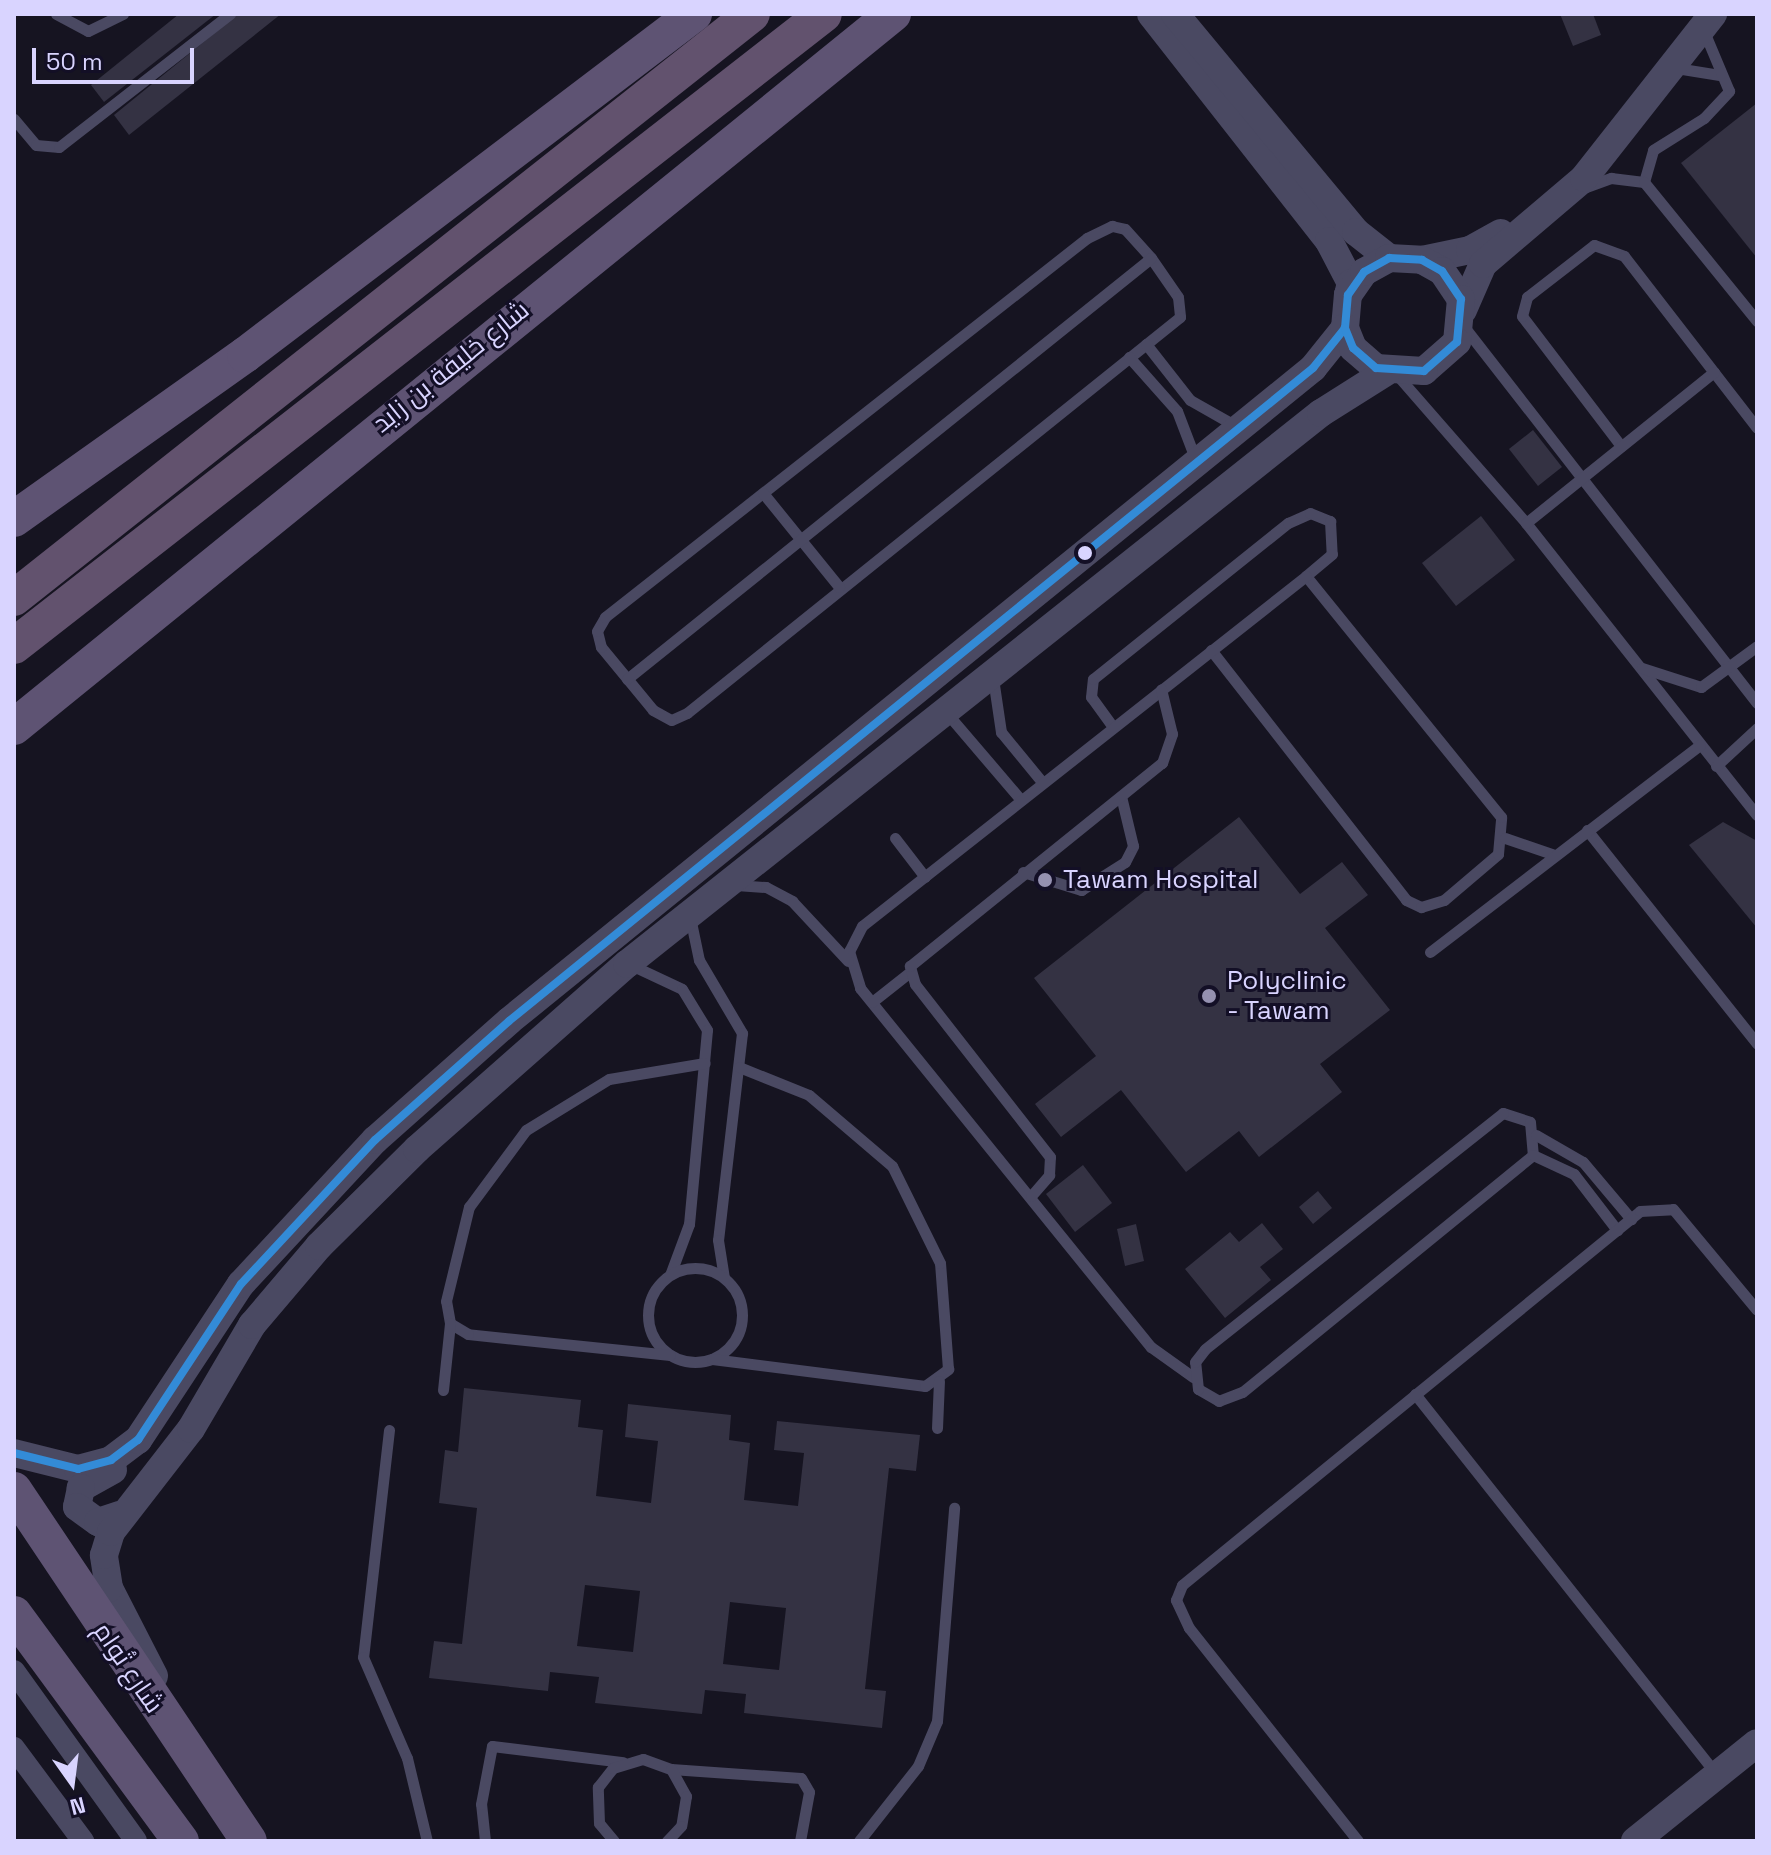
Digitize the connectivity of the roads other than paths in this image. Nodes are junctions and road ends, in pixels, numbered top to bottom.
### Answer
1 (56, 14) edge
2 (123, 14) edge
3 (230, 14) edge
4 (694, 14) edge
5 (752, 14) edge
6 (824, 14) edge
7 (893, 14) edge
8 (1151, 14) edge
9 (1175, 14) edge
10 (1703, 18) edge
11 (1671, 68) junction
12 (1719, 75) junction
13 (14, 119) edge
14 (1644, 182) junction
15 (1564, 199) junction
16 (1151, 258) junction
17 (1389, 258) junction
18 (1422, 260) junction
19 (1348, 295) junction
20 (1462, 318) junction
21 (1757, 321) edge
22 (1345, 328) junction
23 (1146, 344) junction
24 (1129, 357) junction
25 (1714, 372) junction
26 (1391, 373) junction
27 (1237, 426) junction
28 (1757, 428) edge
29 (1621, 446) junction
30 (1195, 458) junction
31 (1582, 477) junction
32 (763, 493) junction
33 (14, 519) edge
34 (1526, 523) junction
35 (800, 540) junction
36 (1306, 576) junction
37 (839, 587) junction
38 (14, 598) edge
39 (991, 627) junction
40 (14, 646) edge
41 (1757, 646) edge
42 (1211, 650) junction
43 (1638, 666) junction
44 (1729, 668) junction
45 (993, 671) junction
46 (627, 679) junction
47 (1161, 689) junction
48 (1757, 703) edge
49 (945, 710) junction
50 (14, 727) edge
51 (1113, 727) junction
52 (1757, 728) edge
53 (1700, 745) junction
54 (1716, 766) junction
55 (1042, 782) junction
56 (1121, 796) junction
57 (1021, 800) junction
58 (1757, 815) edge
59 (1587, 830) junction
60 (895, 838) dead end
61 (1505, 838) junction
62 (1552, 854) junction
63 (1023, 872) junction
64 (925, 877) junction
65 (723, 887) junction
66 (690, 913) junction
67 (1430, 952) dead end
68 (848, 961) junction
69 (627, 964) junction
70 (910, 972) junction
71 (872, 1002) junction
72 (1757, 1044) edge
73 (705, 1063) junction
74 (739, 1067) junction
75 (1536, 1135) junction
76 (1533, 1155) junction
77 (1031, 1196) junction
78 (1631, 1219) junction
79 (1617, 1230) junction
80 (670, 1275) junction
81 (724, 1276) junction
82 (1757, 1310) edge
83 (450, 1323) junction
84 (670, 1355) junction
85 (712, 1359) junction
86 (1193, 1377) junction
87 (939, 1381) junction
88 (443, 1390) dead end
89 (1415, 1394) junction
90 (149, 1428) junction
91 (937, 1428) dead end
92 (389, 1430) dead end
93 (14, 1453) edge
94 (14, 1490) edge
95 (954, 1508) dead end
96 (120, 1515) junction
97 (14, 1614) edge
98 (14, 1671) edge
99 (166, 1724) junction
100 (1757, 1743) edge
101 (14, 1748) edge
102 (623, 1762) junction
103 (671, 1769) junction
104 (1717, 1776) junction
105 (83, 1841) edge
106 (136, 1841) edge
107 (181, 1841) edge
108 (249, 1841) edge
109 (427, 1841) edge
110 (485, 1841) edge
111 (614, 1841) edge
112 (667, 1841) edge
113 (800, 1841) edge
114 (859, 1841) edge
115 (1358, 1841) edge
116 (1635, 1841) edge

1 - 2 lane
3 - 13 lane
4 - 33 main road
5 - 38 highway
6 - 40 highway, شارع خليفة بن زايد
7 - 50 main road, شارع خليفة بن زايد
8 - 19 street
9 - 17 street
10 - 11 street
10 - 12 lane
10 - 18 street
11 - 12 lane
11 - 15 street
12 - 14 lane
14 - 15 lane
14 - 21 lane
15 - 20 street
16 - 23 lane
16 - 32 lane
16 - 35 lane
17 - 18 street
17 - 19 street
18 - 20 street
19 - 22 street
20 - 26 street
20 - 31 lane
22 - 26 street
22 - 27 street
23 - 24 lane
23 - 27 lane
24 - 30 lane
24 - 37 lane
25 - 28 lane
25 - 29 lane
25 - 29 lane
26 - 34 lane
26 - 45 street
27 - 30 street
29 - 31 lane
30 - 39 street
31 - 34 lane
31 - 44 lane
32 - 35 lane
32 - 46 lane
34 - 43 lane
35 - 37 lane
35 - 46 lane
36 - 42 lane
36 - 51 lane
36 - 61 lane
37 - 46 lane
39 - 49 street
39 - 90 street
41 - 44 lane
42 - 47 lane
42 - 61 lane
43 - 44 lane
43 - 53 lane
44 - 48 lane
45 - 49 street
45 - 55 lane
47 - 51 lane
47 - 56 lane
49 - 57 lane
49 - 65 street
51 - 55 lane
52 - 54 lane
53 - 54 lane
53 - 59 lane
54 - 58 lane
55 - 57 lane
56 - 63 lane
56 - 63 lane
57 - 64 lane
59 - 62 lane
59 - 72 lane
60 - 64 lane
61 - 62 lane
62 - 67 lane
63 - 70 lane
64 - 68 lane
65 - 66 street
65 - 68 lane
66 - 69 street
66 - 74 lane
68 - 71 lane
69 - 73 lane
69 - 96 street
70 - 71 lane
70 - 77 lane
71 - 77 lane
73 - 80 lane
73 - 83 lane
74 - 81 lane
74 - 87 lane
75 - 76 lane
75 - 78 lane
75 - 86 lane
76 - 79 lane
76 - 86 lane
77 - 86 lane
78 - 79 lane
78 - 82 lane
79 - 89 lane
80 - 81 lane
80 - 84 lane
81 - 85 lane
83 - 84 lane
83 - 88 lane
84 - 85 lane
85 - 87 lane
87 - 91 lane
89 - 104 lane
89 - 115 lane
90 - 93 street
90 - 96 street
92 - 109 lane
94 - 99 main road, شارع تُوام
95 - 114 lane
96 - 99 street
97 - 107 main road
98 - 106 street
99 - 108 main road, شارع تُوام
100 - 104 street
101 - 105 street
102 - 103 lane
102 - 110 lane
102 - 111 lane
103 - 112 lane
103 - 113 lane
104 - 116 street

